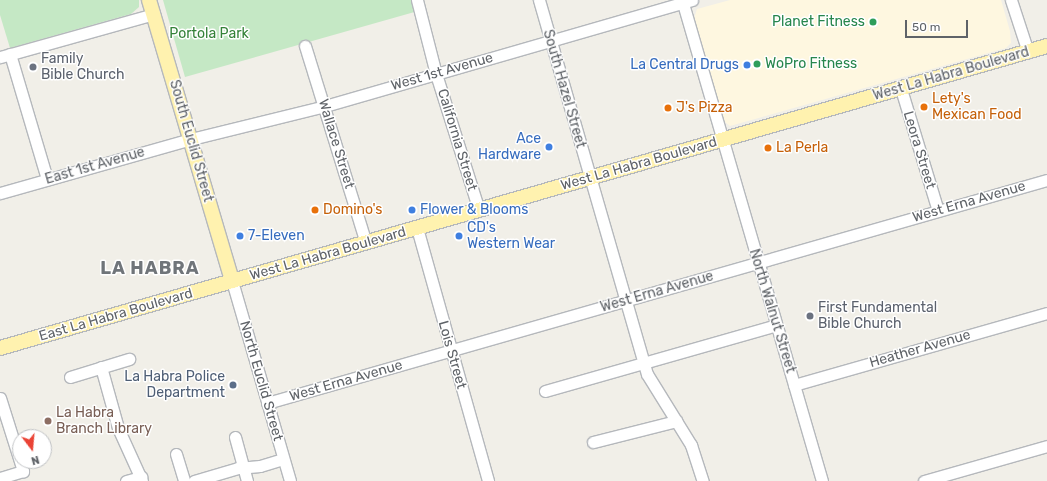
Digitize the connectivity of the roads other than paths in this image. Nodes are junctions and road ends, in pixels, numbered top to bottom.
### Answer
1 (149, 0) edge
2 (417, 0) edge
3 (539, 0) edge
4 (1011, 0) edge
5 (686, 1) edge
6 (154, 14) junction
7 (550, 41) junction
8 (305, 46) dead end
9 (1047, 46) edge
10 (1028, 52) junction
11 (5, 56) edge
12 (436, 74) junction
13 (901, 88) junction
14 (325, 106) junction
15 (191, 139) junction
16 (722, 140) junction
17 (590, 178) junction
18 (47, 179) junction
19 (1047, 180) edge
20 (0, 193) edge
21 (479, 210) junction
22 (938, 211) junction
23 (417, 228) junction
24 (366, 243) junction
25 (757, 263) junction
26 (232, 281) junction
27 (627, 301) junction
28 (1047, 313) edge
29 (776, 325) junction
30 (0, 348) edge
31 (451, 351) junction
32 (129, 359) dead end
33 (644, 363) junction
34 (101, 367) junction
35 (70, 376) dead end
36 (794, 385) junction
37 (545, 391) dead end
38 (0, 398) edge
39 (267, 403) junction
40 (676, 421) junction
41 (235, 437) dead end
42 (593, 442) dead end
43 (1047, 446) edge
44 (176, 454) dead end
45 (283, 459) junction
46 (243, 467) junction
47 (0, 478) edge
48 (142, 479) edge
49 (126, 481) edge
50 (184, 481) edge
51 (194, 481) edge
52 (247, 481) edge
53 (290, 481) edge
54 (488, 481) edge
55 (703, 481) edge
56 (822, 481) edge
57 (924, 481) edge

1 - 6 main road, South Euclid Street
2 - 12 street, California Street
3 - 7 street, South Hazel Street
4 - 10 street
5 - 7 street, West 1st Avenue
5 - 16 street, North Walnut Street
6 - 11 street
6 - 15 main road, South Euclid Street
7 - 12 street, West 1st Avenue
7 - 17 street, South Hazel Street
8 - 14 street, Wallace Street
9 - 10 main road, West La Habra Boulevard
10 - 13 main road, West La Habra Boulevard
11 - 18 street
12 - 14 street, West 1st Avenue
12 - 21 street, California Street
13 - 16 main road, West La Habra Boulevard
13 - 22 street, Leora Street
14 - 15 street, West 1st Avenue
14 - 24 street, Wallace Street
15 - 18 street, East 1st Avenue
15 - 26 main road, South Euclid Street
16 - 17 main road, West La Habra Boulevard
16 - 25 street, North Walnut Street
17 - 21 main road, West La Habra Boulevard
17 - 27 street, South Hazel Street
18 - 20 street, East 1st Avenue
19 - 22 street, West Erna Avenue
21 - 23 main road, West La Habra Boulevard
22 - 25 street, West Erna Avenue
23 - 24 main road, West La Habra Boulevard
23 - 31 street, Lois Street
24 - 26 main road, West La Habra Boulevard
25 - 27 street, West Erna Avenue
25 - 29 street, North Walnut Street
26 - 30 main road, East La Habra Boulevard
26 - 39 street, North Euclid Street
27 - 31 street, West Erna Avenue
27 - 33 street, South Hazel Street
28 - 36 street, Heather Avenue
29 - 33 street
29 - 36 street, North Walnut Street
31 - 39 street, West Erna Avenue
31 - 54 street, Lois Street
32 - 34 street
33 - 37 street
33 - 40 street, South Hazel Street
34 - 35 street
34 - 48 street
36 - 56 street, North Walnut Street
38 - 47 street
39 - 45 street, North Euclid Street
40 - 42 street
40 - 55 street, South Hazel Street
41 - 46 street
43 - 57 street
44 - 50 street
45 - 46 street
45 - 53 street, North Euclid Street
46 - 51 street
46 - 52 street
48 - 49 street

